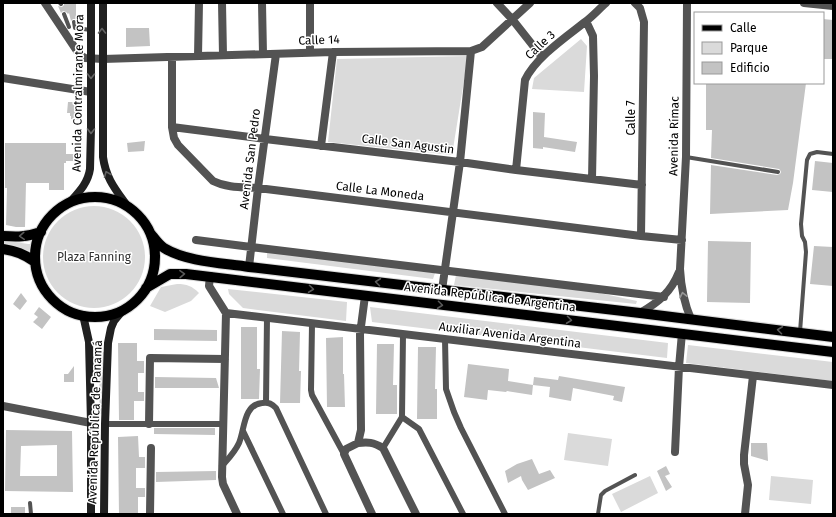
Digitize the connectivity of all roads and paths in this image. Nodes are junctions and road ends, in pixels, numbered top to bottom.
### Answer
1 (45, 3) edge
2 (91, 3) edge
3 (103, 3) edge
4 (199, 3) edge
5 (222, 3) edge
6 (262, 3) edge
7 (310, 3) edge
8 (497, 3) edge
9 (530, 3) edge
10 (606, 3) edge
11 (635, 3) edge
12 (687, 3) edge
13 (804, 3) edge
14 (821, 4) edge
15 (833, 6) edge
16 (64, 14) dead end
17 (512, 19) junction
18 (586, 21) junction
19 (74, 22) dead end
20 (75, 28) junction
21 (66, 29) junction
22 (91, 30) junction
23 (471, 51) junction
24 (310, 52) junction
25 (333, 52) junction
26 (263, 54) junction
27 (276, 54) junction
28 (223, 55) junction
29 (198, 56) junction
30 (172, 57) junction
31 (542, 57) junction
32 (92, 59) junction
33 (103, 60) junction
34 (3, 78) edge
35 (91, 92) junction
36 (172, 127) junction
37 (264, 140) junction
38 (321, 146) junction
39 (833, 154) edge
40 (686, 157) junction
41 (460, 162) junction
42 (516, 170) junction
43 (778, 172) dead end
44 (592, 179) junction
45 (642, 185) junction
46 (258, 188) junction
47 (70, 202) junction
48 (128, 207) junction
49 (452, 213) junction
50 (41, 232) junction
51 (151, 234) junction
52 (3, 236) edge
53 (642, 236) junction
54 (196, 240) dead end
55 (682, 240) junction
56 (251, 247) junction
57 (3, 249) edge
58 (35, 262) junction
59 (249, 267) junction
60 (680, 269) junction
61 (444, 270) junction
62 (210, 276) junction
63 (146, 288) junction
64 (442, 290) junction
65 (364, 296) junction
66 (664, 297) junction
67 (122, 310) junction
68 (226, 313) junction
69 (640, 313) junction
70 (83, 315) junction
71 (267, 318) junction
72 (691, 319) junction
73 (312, 324) junction
74 (361, 329) junction
75 (682, 333) junction
76 (800, 333) junction
77 (403, 334) junction
78 (833, 337) edge
79 (445, 339) junction
80 (833, 352) edge
81 (225, 358) junction
82 (679, 367) junction
83 (753, 376) junction
84 (833, 385) edge
85 (266, 402) junction
86 (3, 406) edge
87 (402, 417) junction
88 (92, 423) junction
89 (105, 424) junction
90 (149, 424) junction
91 (223, 424) junction
92 (243, 431) junction
93 (358, 443) junction
94 (151, 448) dead end
95 (382, 448) junction
96 (675, 452) dead end
97 (344, 454) junction
98 (222, 466) junction
99 (635, 475) dead end
100 (30, 503) dead end
101 (31, 514) edge
102 (91, 514) edge
103 (104, 514) edge
104 (150, 514) edge
105 (237, 514) edge
106 (283, 514) edge
107 (326, 514) edge
108 (372, 514) edge
109 (416, 514) edge
110 (463, 514) edge
111 (504, 514) edge
112 (598, 514) edge
113 (745, 514) edge

1 - 21 street
2 - 22 main road, Avenida Contralmirante Mora
33 -> 3 main road, Avenida Contralmirante Mora
4 - 29 street
5 - 28 street
6 - 26 street
7 - 24 street
8 - 17 street
9 - 17 street, Calle 14
10 - 18 street, Calle 3
11 - 45 street, Calle 7
12 - 40 street, Avenida Rímac
13 - 14 street
14 - 15 street
16 - 21 lane
17 - 23 street, Calle 14
17 - 31 street
18 - 31 street, Calle 3
18 - 44 street
19 - 20 lane
20 - 21 lane
20 - 22 lane
21 - 32 street
22 - 32 main road, Avenida Contralmirante Mora
23 - 25 street, Calle 14
23 - 41 street
24 - 25 street, Calle 14
24 - 27 street, Calle 14
25 - 38 street
26 - 27 street, Calle 14
26 - 28 street, Calle 14
27 - 37 street, Avenida San Pedro
28 - 29 street, Calle 14
29 - 30 street, Calle 14
30 - 33 street, Calle 14
30 - 36 street, Calle La Moneda
31 - 42 street, Calle 3
32 - 33 street, Calle 14
32 -> 35 main road, Avenida Contralmirante Mora
48 -> 33 main road, Avenida Contralmirante Mora
34 - 35 street
35 -> 47 main road, Avenida Contralmirante Mora
36 - 37 street, Calle San Agustin
36 - 46 street, Calle La Moneda
37 - 38 street, Calle San Agustin
37 - 46 street, Avenida San Pedro
38 - 41 street, Calle San Agustin
39 - 76 lane
40 - 43 lane
40 - 55 street, Avenida Rímac
41 - 42 street, Calle San Agustin
41 - 49 street
42 - 44 street, Calle San Agustin
44 - 45 street, Calle San Agustin
45 - 53 street, Calle 7
46 - 49 street, Calle La Moneda
46 - 56 street, Avenida San Pedro
47 - 48 main road
47 - 50 main road
48 - 51 main road
49 - 53 street, Calle La Moneda
49 - 61 street
50 -> 52 main road
50 - 58 main road
51 - 59 main road, Avenida República de Argentina
51 - 63 main road
53 - 55 street, Calle La Moneda
54 - 56 street
55 - 60 street, Avenida Rímac
56 - 59 street, Avenida San Pedro
56 - 61 street
57 - 58 main road
58 - 70 main road
64 -> 59 main road, Avenida República de Argentina
60 - 66 street, Avenida Rímac
72 -> 60 street, Avenida Rímac
61 - 64 street
61 - 66 street
63 -> 62 main road, Avenida República de Argentina
62 -> 65 main road, Avenida República de Argentina
62 - 68 street
63 - 67 main road
64 - 69 main road, Avenida República de Argentina
65 - 74 street
65 -> 75 main road, Avenida República de Argentina
66 - 69 street, Avenida Rímac
67 - 70 main road
67 - 89 main road, Avenida República de Panamá
68 - 71 street, Auxiliar Avenida Argentina
68 - 81 street
69 - 72 main road, Avenida República de Argentina
70 - 88 main road, Avenida República de Panamá
71 - 73 street, Auxiliar Avenida Argentina
71 - 85 street
76 -> 72 main road, Avenida República de Argentina
73 - 74 street, Auxiliar Avenida Argentina
73 - 97 street
74 - 77 street, Auxiliar Avenida Argentina
74 - 93 street
75 - 80 main road, Avenida República de Argentina
75 - 82 street
76 - 78 main road, Avenida República de Argentina
77 - 79 street, Auxiliar Avenida Argentina
77 - 87 street
79 - 82 street, Auxiliar Avenida Argentina
79 - 111 street
81 - 90 street
81 - 91 street
82 - 83 street, Auxiliar Avenida Argentina
82 - 96 street
83 - 84 street, Auxiliar Avenida Argentina
83 - 113 street
85 - 92 street
85 - 107 street
86 - 88 street
87 - 95 street
87 - 110 street
88 - 102 main road, Avenida República de Panamá
89 - 90 street
89 - 103 main road, Avenida República de Panamá
90 - 91 street
91 - 98 street
92 - 98 street
92 - 106 street
93 - 95 street
93 - 97 street
94 - 104 street
95 - 109 street
97 - 108 street
98 - 105 street
99 - 112 lane
100 - 101 lane

